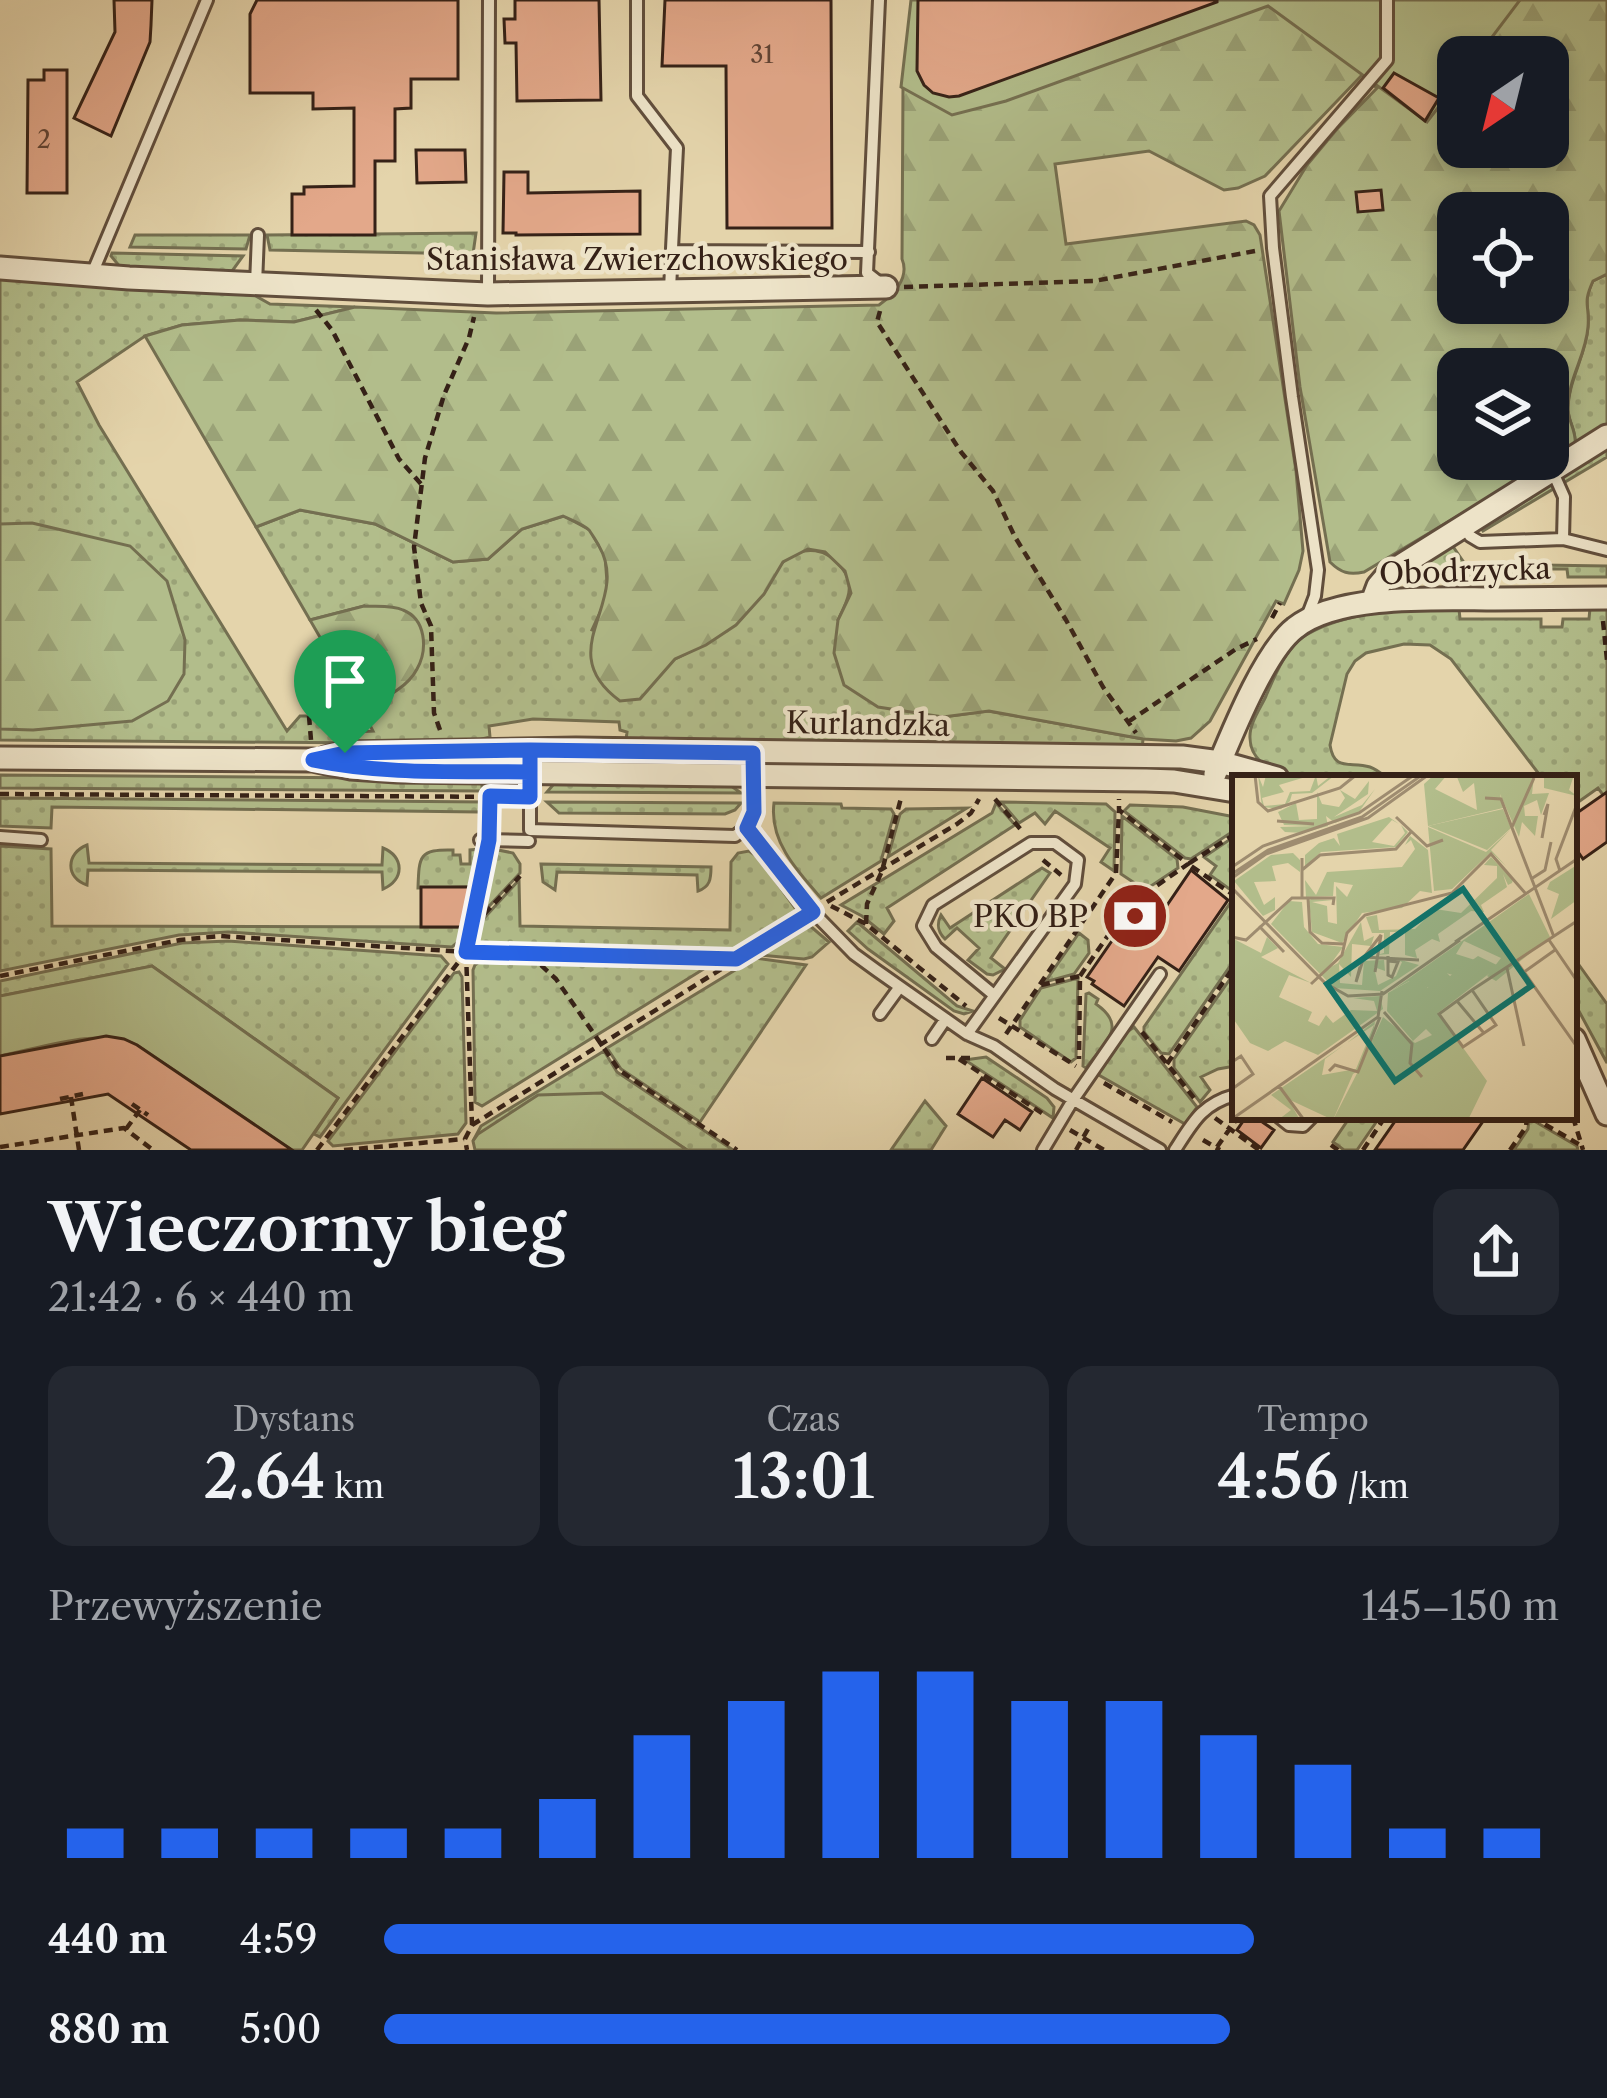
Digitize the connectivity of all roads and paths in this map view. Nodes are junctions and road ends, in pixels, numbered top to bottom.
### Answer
1 (207, 0) edge
2 (489, 0) edge
3 (637, 0) edge
4 (879, 0) edge
5 (1387, 0) edge
6 (258, 235) dead end
7 (1273, 248) junction
8 (673, 251) junction
9 (868, 252) junction
10 (0, 268) edge
11 (92, 274) junction
12 (256, 284) junction
13 (308, 286) junction
14 (886, 287) junction
15 (670, 291) junction
16 (484, 294) junction
17 (1607, 436) edge
18 (1569, 459) edge
19 (1536, 480) edge
20 (1556, 480) edge
21 (422, 484) junction
22 (1463, 524) junction
23 (1563, 539) junction
24 (1607, 550) edge
25 (1605, 598) edge
26 (1372, 602) junction
27 (1280, 603) dead end
28 (1271, 620) dead end
29 (1306, 620) junction
30 (1262, 636) dead end
31 (1255, 648) dead end
32 (1231, 654) dead end
33 (1607, 660) edge
34 (1128, 722) junction
35 (446, 737) dead end
36 (1143, 743) dead end
37 (0, 758) edge
38 (530, 761) junction
39 (1220, 762) junction
40 (753, 764) junction
41 (1266, 775) edge
42 (1210, 786) junction
43 (1232, 790) edge
44 (0, 794) edge
45 (490, 796) junction
46 (530, 797) junction
47 (901, 798) dead end
48 (979, 799) dead end
49 (1119, 799) dead end
50 (1119, 810) junction
51 (747, 828) junction
52 (1232, 836) edge
53 (0, 837) edge
54 (41, 840) dead end
55 (485, 840) junction
56 (529, 841) dead end
57 (1188, 864) junction
58 (882, 871) junction
59 (520, 876) dead end
60 (1232, 894) edge
61 (813, 912) junction
62 (866, 924) dead end
63 (470, 929) junction
64 (466, 952) junction
65 (529, 954) junction
66 (736, 959) junction
67 (1232, 969) edge
68 (1160, 974) dead end
69 (0, 976) edge
70 (1080, 976) dead end
71 (899, 988) junction
72 (994, 995) junction
73 (880, 1015) dead end
74 (1130, 1017) junction
75 (945, 1020) junction
76 (967, 1034) junction
77 (932, 1040) dead end
78 (601, 1042) junction
79 (994, 1046) junction
80 (1577, 1046) edge
81 (946, 1058) dead end
82 (959, 1059) junction
83 (1167, 1064) junction
84 (1090, 1074) junction
85 (83, 1094) dead end
86 (1232, 1096) edge
87 (71, 1097) junction
88 (60, 1099) dead end
89 (1072, 1100) junction
90 (132, 1104) dead end
91 (140, 1110) junction
92 (1203, 1110) junction
93 (1607, 1114) edge
94 (148, 1115) dead end
95 (1236, 1120) edge
96 (1383, 1120) edge
97 (1528, 1120) edge
98 (1534, 1120) edge
99 (1058, 1124) junction
100 (472, 1125) junction
101 (1230, 1129) junction
102 (126, 1130) junction
103 (1188, 1130) junction
104 (77, 1133) junction
105 (465, 1139) junction
106 (1331, 1145) dead end
107 (0, 1147) edge
108 (21, 1147) edge
109 (1583, 1148) edge
110 (1218, 1149) edge
111 (80, 1150) edge
112 (153, 1150) edge
113 (317, 1150) edge
114 (344, 1150) edge
115 (467, 1150) edge
116 (737, 1150) edge
117 (1043, 1150) edge
118 (1104, 1150) edge
119 (1160, 1150) edge
120 (1174, 1150) edge
121 (1259, 1150) edge
122 (1338, 1150) edge
123 (1363, 1150) edge
124 (1510, 1150) edge

1 - 11 lane
2 - 16 lane
3 - 8 lane
4 - 9 lane
5 - 7 lane
6 - 12 lane
7 - 14 path, Stanisława Zwierzchowskiego
7 - 29 lane
8 - 9 lane
8 - 15 lane
9 - 14 lane
10 - 11 street, Stanisława Zwierzchowskiego
11 - 12 street, Stanisława Zwierzchowskiego
12 - 13 street, Stanisława Zwierzchowskiego
13 - 16 street, Stanisława Zwierzchowskiego
13 - 21 path
14 - 15 street, Stanisława Zwierzchowskiego
14 - 34 path
15 - 16 street, Stanisława Zwierzchowskiego
16 - 21 path
17 - 18 street
19 - 22 street
20 - 23 lane
21 - 35 path
22 - 23 lane
22 - 26 street
23 - 24 lane
25 - 26 street, Obodrzycka
25 - 33 path
26 - 29 street, Obodrzycka
27 - 28 path
29 - 39 street
30 - 31 path
32 - 34 path
34 - 36 path
37 - 38 street, Kurlandzka
38 - 40 street, Kurlandzka
38 - 46 lane
39 - 40 street, Kurlandzka
39 - 41 street, Kurlandzka
39 - 42 street
40 - 42 street, Kurlandzka
40 - 51 lane
42 - 43 street, Kurlandzka
44 - 45 path
45 - 46 path
45 - 55 path
46 - 51 lane
47 - 58 path
48 - 58 path
49 - 50 path
50 - 57 path
50 - 79 path
51 - 61 lane
52 - 57 path
53 - 54 lane
55 - 56 lane
55 - 63 path
57 - 60 path
57 - 70 path
58 - 61 path
58 - 62 path
59 - 63 path
61 - 66 path
61 - 71 lane
63 - 64 path
64 - 65 path
64 - 69 path
64 - 100 path
64 - 113 path
65 - 66 path
65 - 78 path
66 - 78 path
67 - 83 path
68 - 74 lane
71 - 73 lane
71 - 75 lane
72 - 72 lane
72 - 76 lane
74 - 83 path
74 - 84 lane
75 - 76 lane
75 - 77 lane
76 - 79 lane
78 - 100 path
78 - 116 path
79 - 82 path
79 - 89 lane
80 - 93 street
81 - 82 path
82 - 99 path
83 - 92 path
84 - 89 lane
84 - 103 path
85 - 87 path
86 - 92 lane
87 - 88 path
87 - 104 path
89 - 99 lane
89 - 119 lane
90 - 91 path
91 - 94 path
91 - 102 path
92 - 101 path
92 - 103 lane
95 - 101 path
96 - 123 path
97 - 124 path
98 - 109 path
99 - 117 lane
99 - 118 path
100 - 105 path
101 - 110 path
101 - 121 path
102 - 104 path
102 - 112 path
103 - 110 path
103 - 120 lane
104 - 108 path
104 - 111 path
105 - 114 path
105 - 115 path
106 - 122 path
107 - 108 path

